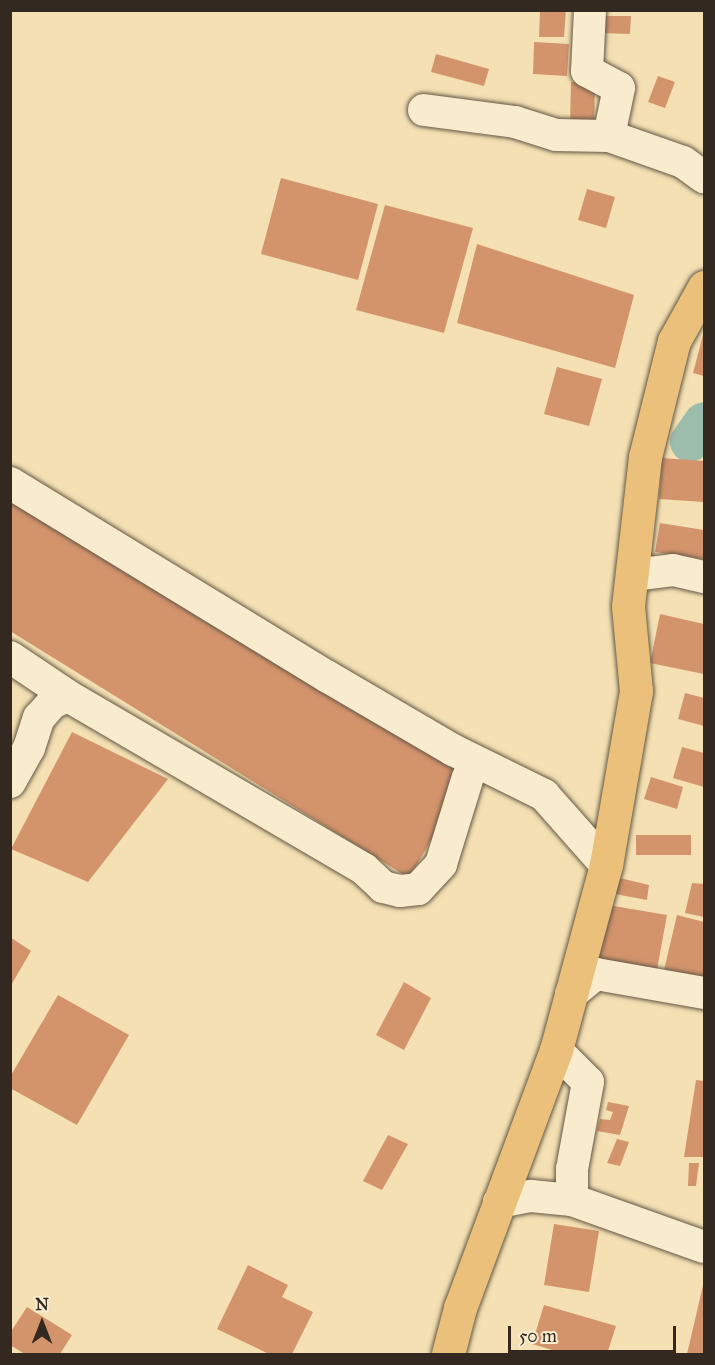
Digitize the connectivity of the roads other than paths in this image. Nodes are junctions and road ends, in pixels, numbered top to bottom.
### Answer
1 (590, 10) edge
2 (424, 110) dead end
3 (609, 136) junction
4 (705, 177) edge
5 (705, 287) edge
6 (10, 483) edge
7 (633, 574) junction
8 (705, 577) edge
9 (10, 657) edge
10 (68, 696) junction
11 (468, 777) dead end
12 (10, 782) edge
13 (606, 865) junction
14 (705, 993) edge
15 (571, 994) junction
16 (556, 1050) junction
17 (572, 1200) junction
18 (499, 1202) junction
19 (705, 1247) edge
20 (448, 1354) edge

1 - 3 street
2 - 3 street
3 - 4 street
5 - 7 main road
6 - 13 street
7 - 8 street
7 - 13 main road
9 - 10 street
10 - 11 street
10 - 12 street
13 - 15 main road
14 - 15 street
15 - 16 main road
16 - 17 street
16 - 18 main road
17 - 18 street
17 - 19 street
18 - 20 main road

